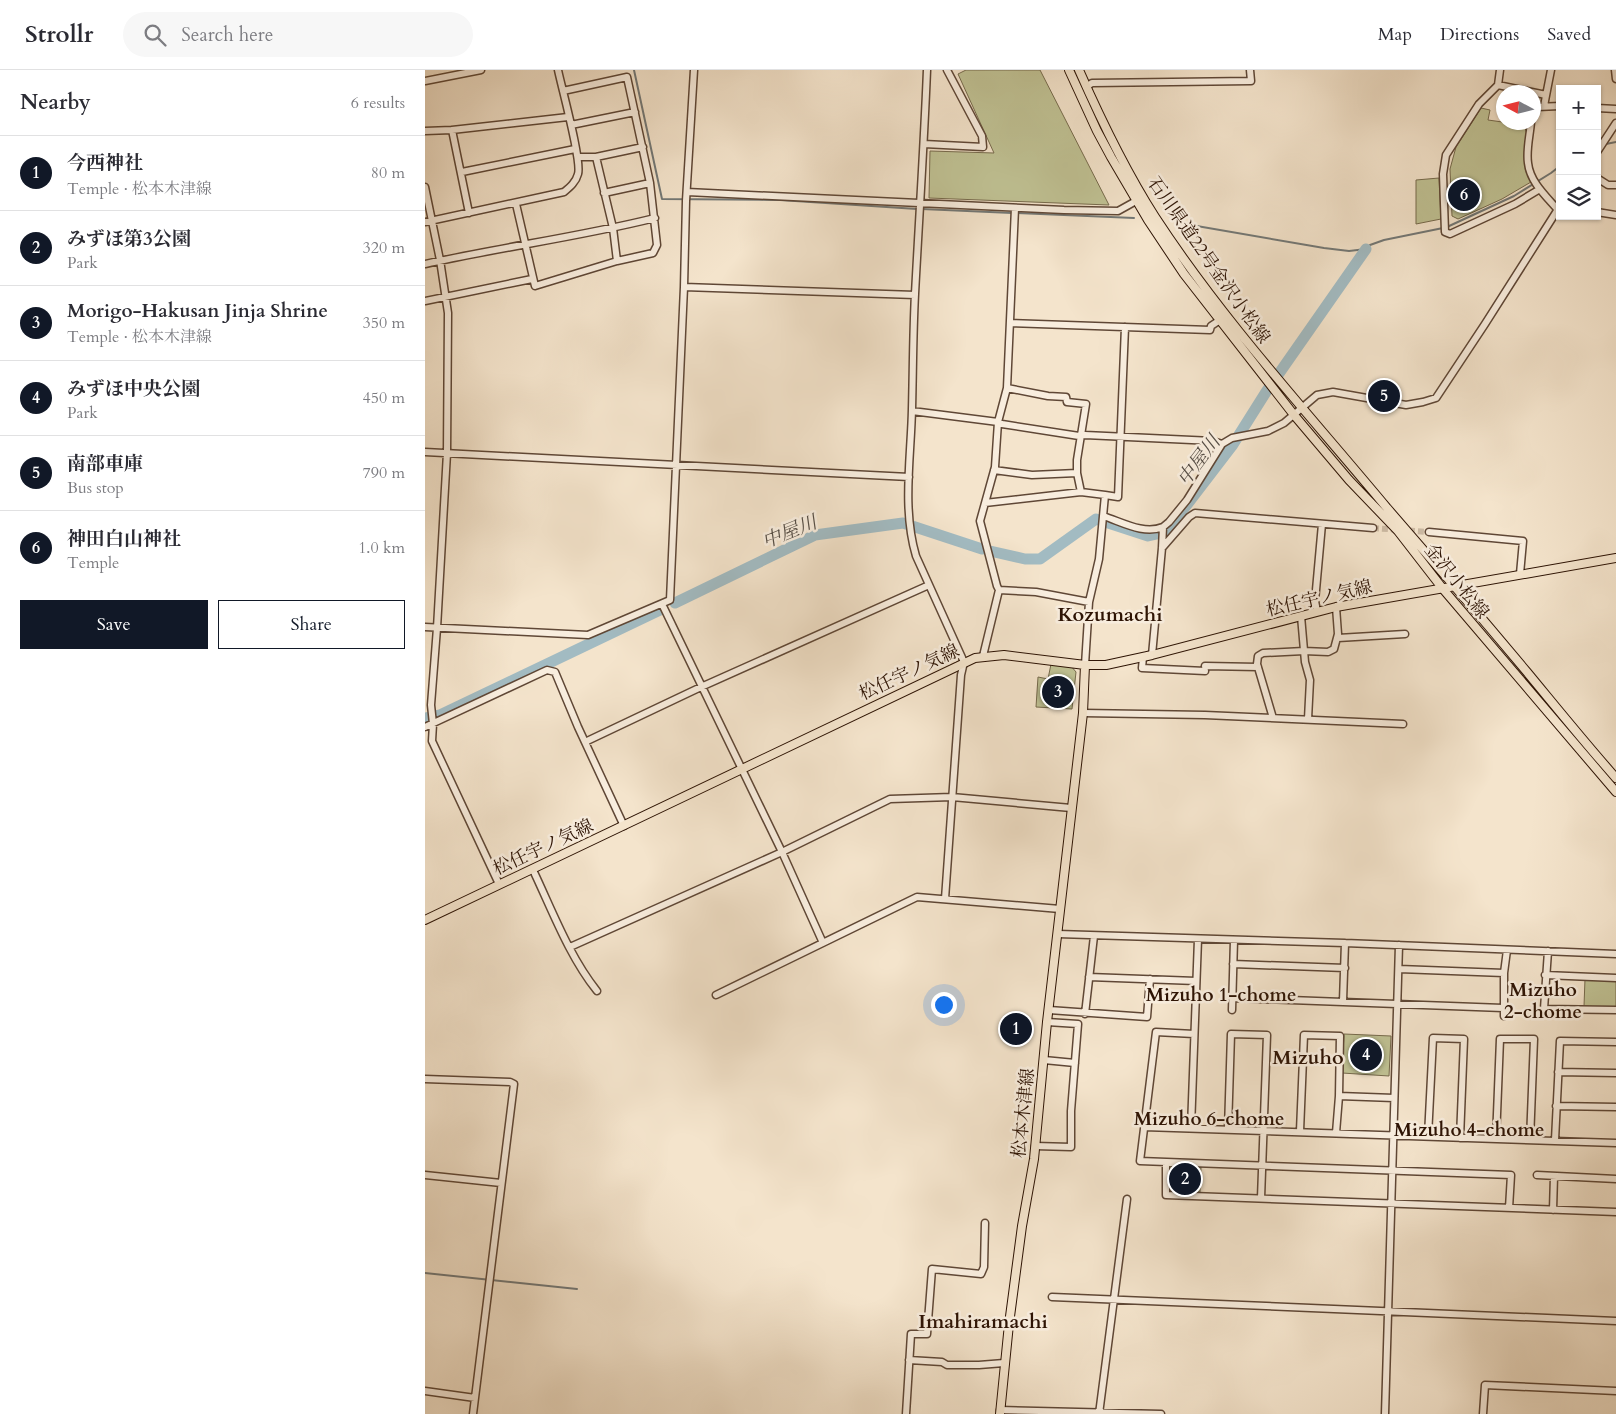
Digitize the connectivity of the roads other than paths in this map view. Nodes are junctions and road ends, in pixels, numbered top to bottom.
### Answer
1 (481, 70) edge
2 (558, 70) edge
3 (694, 70) edge
4 (927, 70) edge
5 (947, 70) edge
6 (1069, 70) edge
7 (1079, 70) edge
8 (1251, 70) edge
9 (1500, 70) edge
10 (1551, 70) edge
11 (1615, 70) edge
12 (1616, 79) edge
13 (425, 81) edge
14 (1498, 85) edge
15 (1086, 86) junction
16 (1496, 87) edge
17 (563, 91) junction
18 (1541, 94) edge
19 (1546, 95) junction
20 (1541, 106) edge
21 (1544, 106) junction
22 (1556, 106) edge
23 (1601, 108) edge
24 (1616, 109) edge
25 (635, 112) junction
26 (569, 117) junction
27 (1616, 123) edge
28 (571, 126) junction
29 (452, 130) junction
30 (1530, 130) edge
31 (425, 131) edge
32 (924, 144) junction
33 (1601, 146) edge
34 (643, 147) junction
35 (575, 149) junction
36 (578, 157) junction
37 (596, 158) junction
38 (462, 172) junction
39 (1601, 181) edge
40 (650, 183) junction
41 (1616, 185) edge
42 (425, 187) edge
43 (1539, 188) junction
44 (604, 193) junction
45 (687, 197) junction
46 (1136, 201) junction
47 (516, 204) junction
48 (1556, 205) edge
49 (921, 207) junction
50 (1015, 211) junction
51 (469, 213) junction
52 (1556, 213) edge
53 (1601, 213) edge
54 (1616, 215) edge
55 (655, 218) junction
56 (428, 222) edge
57 (613, 228) junction
58 (525, 243) junction
59 (440, 260) junction
60 (617, 261) junction
61 (425, 264) edge
62 (532, 279) junction
63 (684, 287) junction
64 (915, 295) junction
65 (447, 297) junction
66 (425, 301) edge
67 (1220, 320) junction
68 (1010, 323) junction
69 (1125, 327) junction
70 (1282, 383) joint
71 (1007, 388) junction
72 (1274, 390) joint
73 (1302, 407) junction
74 (912, 411) junction
75 (1294, 415) junction
76 (999, 422) junction
77 (1081, 436) junction
78 (1120, 437) junction
79 (1222, 444) junction
80 (425, 452) edge
81 (447, 453) junction
82 (675, 464) junction
83 (994, 470) junction
84 (1077, 473) junction
85 (909, 477) junction
86 (1081, 492) junction
87 (1105, 495) junction
88 (985, 504) junction
89 (1103, 520) junction
90 (1322, 524) junction
91 (1373, 528) tunnel mouth
92 (1163, 532) junction
93 (1429, 532) tunnel mouth
94 (1162, 548) junction
95 (1616, 558) edge
96 (1520, 574) junction
97 (929, 584) junction
98 (1454, 587) junction
99 (1443, 589) junction
100 (999, 590) junction
101 (1089, 602) junction
102 (662, 604) junction
103 (1336, 607) junction
104 (1317, 612) junction
105 (1301, 616) junction
106 (425, 627) edge
107 (437, 628) junction
108 (1405, 634) dead end
109 (1338, 638) junction
110 (1304, 651) junction
111 (1152, 655) junction
112 (983, 656) junction
113 (1143, 657) junction
114 (964, 662) junction
115 (1085, 665) junction
116 (1259, 667) junction
117 (701, 687) junction
118 (1083, 712) junction
119 (1273, 718) junction
120 (433, 719) junction
121 (1308, 719) junction
122 (1403, 724) dead end
123 (425, 727) edge
124 (585, 742) junction
125 (741, 769) junction
126 (1616, 778) edge
127 (1616, 792) edge
128 (952, 797) junction
129 (1071, 808) junction
130 (624, 826) junction
131 (782, 852) junction
132 (533, 870) junction
133 (499, 884) junction
134 (945, 899) junction
135 (1061, 908) junction
136 (425, 920) edge
137 (1058, 934) junction
138 (1094, 936) junction
139 (1197, 939) junction
140 (1234, 940) junction
141 (823, 943) junction
142 (1345, 943) junction
143 (1399, 945) junction
144 (571, 947) junction
145 (1507, 950) junction
146 (1548, 951) junction
147 (1616, 954) edge
148 (1233, 964) junction
149 (1345, 968) junction
150 (1399, 969) junction
151 (1504, 974) junction
152 (1545, 975) junction
153 (1089, 977) junction
154 (1616, 978) edge
155 (1150, 980) junction
156 (1196, 981) junction
157 (597, 991) dead end
158 (716, 995) dead end
159 (1233, 998) junction
160 (1343, 1001) junction
161 (1397, 1004) junction
162 (1503, 1008) junction
163 (1049, 1010) junction
164 (1232, 1010) dead end
165 (1616, 1010) edge
166 (1085, 1014) junction
167 (1504, 1016) dead end
168 (1047, 1022) junction
169 (1194, 1034) junction
170 (1616, 1042) edge
171 (1044, 1060) junction
172 (1075, 1063) junction
173 (1558, 1072) junction
174 (1616, 1073) edge
175 (425, 1079) edge
176 (1339, 1096) junction
177 (1394, 1098) junction
178 (1556, 1106) junction
179 (1616, 1107) edge
180 (1144, 1127) junction
181 (1191, 1128) junction
182 (1228, 1129) junction
183 (1263, 1130) junction
184 (1300, 1132) junction
185 (1336, 1133) junction
186 (1393, 1134) junction
187 (1428, 1136) junction
188 (1460, 1138) junction
189 (1496, 1139) junction
190 (1530, 1140) junction
191 (1555, 1140) junction
192 (1616, 1143) edge
193 (1035, 1146) junction
194 (1166, 1162) junction
195 (1263, 1166) junction
196 (1393, 1170) junction
197 (425, 1175) edge
198 (1511, 1175) junction
199 (1537, 1175) dead end
200 (1520, 1176) dead end
201 (1554, 1176) junction
202 (1616, 1179) edge
203 (501, 1183) junction
204 (1261, 1198) junction
205 (1127, 1199) dead end
206 (1390, 1203) junction
207 (1509, 1208) junction
208 (1553, 1210) junction
209 (1616, 1212) edge
210 (985, 1223) dead end
211 (1052, 1298) dead end
212 (1113, 1301) junction
213 (1389, 1311) junction
214 (1616, 1320) edge
215 (909, 1360) junction
216 (1004, 1363) junction
217 (1616, 1390) edge
218 (425, 1391) edge
219 (475, 1398) junction
220 (1000, 1412) edge
221 (1099, 1413) edge
222 (473, 1414) edge
223 (906, 1414) edge
224 (1161, 1414) edge
225 (1385, 1414) edge
226 (1483, 1414) edge

1 - 13 street
2 - 17 street
3 - 45 street
4 - 32 street
5 - 32 street
6 - 46 main road, 石川県道22号金沢小松線
7 - 15 main road, 石川県道22号金沢小松線
8 - 15 street
9 - 14 street
10 - 19 street
11 - 12 street
15 - 70 main road, 石川県道22号金沢小松線
16 - 43 street
17 - 25 street
17 - 26 street
18 - 19 street
19 - 21 street
20 - 21 street
21 - 22 street
23 - 24 street
25 - 28 street
25 - 34 street
26 - 28 street
26 - 29 street
27 - 33 street
28 - 35 street
29 - 31 street
29 - 38 street
30 - 43 street
32 - 49 street
34 - 37 street
34 - 40 street
35 - 36 street
35 - 38 street
36 - 37 street
36 - 47 street
37 - 44 street
38 - 51 street
39 - 41 street
40 - 44 street
40 - 55 street
42 - 56 street
43 - 48 street
44 - 57 street
45 - 49 street
45 - 63 street
46 - 50 street
46 - 67 main road, 石川県道22号金沢小松線
47 - 51 street
47 - 58 street
49 - 50 street
49 - 64 street
50 - 68 street
51 - 56 street
52 - 73 street
53 - 54 street
55 - 57 street
55 - 60 street
56 - 59 street
57 - 58 street
57 - 60 street
58 - 59 street
58 - 62 street
59 - 61 street
59 - 65 street
60 - 62 street
62 - 65 street
63 - 64 street
63 - 82 street
64 - 74 street
65 - 66 street
65 - 81 street
67 - 69 street
67 - 72 main road, 石川県道22号金沢小松線
68 - 69 street
68 - 71 street
69 - 78 street
70 - 73 main road, 金沢小松線
71 - 76 street
71 - 77 street
72 - 75 main road, 金沢小松線
73 - 75 street
73 - 98 main road, 金沢小松線
74 - 76 street
74 - 85 street
75 - 79 street
75 - 99 main road, 金沢小松線
76 - 77 street
76 - 83 street
77 - 78 street
77 - 84 street
78 - 79 street
78 - 87 street
79 - 92 street
80 - 81 street
81 - 82 street
81 - 107 street
82 - 85 street
82 - 102 street
83 - 84 street
83 - 88 street
84 - 86 street
85 - 97 street
86 - 87 street
86 - 88 street
87 - 89 street
88 - 100 street
89 - 92 street
89 - 101 street
90 - 91 street
90 - 94 street
90 - 104 street
92 - 94 street
93 - 96 street
94 - 111 street
95 - 96 main road, 松任宇ノ気線
96 - 98 main road, 松任宇ノ気線
97 - 114 street
97 - 117 street
98 - 99 main road, 松任宇ノ気線
98 - 126 main road, 金沢小松線
99 - 103 main road, 松任宇ノ気線
99 - 127 main road, 金沢小松線
100 - 101 street
100 - 112 street
101 - 115 street
102 - 107 street
102 - 117 street
103 - 104 main road, 松任宇ノ気線
103 - 109 street
104 - 105 main road, 松任宇ノ気線
105 - 110 street
105 - 111 main road, 松任宇ノ気線
106 - 107 street
107 - 120 street
108 - 109 street
109 - 110 street
110 - 116 street
110 - 121 street
111 - 113 main road, 松任宇ノ気線
112 - 114 main road, 松任宇ノ気線
112 - 115 main road, 松任宇ノ気線
113 - 115 main road, 松任宇ノ気線
113 - 116 street
114 - 125 main road, 松任宇ノ気線
114 - 128 street
115 - 118 main road, 松本木津線
116 - 119 street
117 - 124 street
117 - 125 street
118 - 119 street
118 - 129 main road, 松本木津線
119 - 121 street
120 - 123 street
120 - 124 street
120 - 133 street
121 - 122 street
124 - 130 street
125 - 130 main road, 松任宇ノ気線
125 - 131 street
128 - 129 street
128 - 131 street
128 - 134 street
129 - 135 main road, 松本木津線
130 - 132 main road, 松任宇ノ気線
131 - 141 street
131 - 144 street
132 - 133 main road, 松任宇ノ気線
132 - 144 street
133 - 136 main road, 松任宇ノ気線
134 - 135 street
134 - 141 street
135 - 137 main road, 松本木津線
137 - 138 street
137 - 163 main road, 松本木津線
138 - 139 street
138 - 153 street
139 - 140 street
139 - 156 street
140 - 142 street
140 - 148 street
141 - 158 street
142 - 143 street
142 - 149 street
143 - 145 street
143 - 150 street
144 - 157 street
145 - 146 street
145 - 151 street
146 - 147 street
146 - 152 street
148 - 149 street
148 - 159 street
149 - 160 street
150 - 151 street
150 - 161 street
151 - 162 street
152 - 154 street
152 - 165 street
153 - 155 street
153 - 166 street
155 - 156 street
155 - 166 street
156 - 169 street
159 - 160 street
159 - 164 street
160 - 161 street
161 - 162 street
161 - 177 street
162 - 167 street
163 - 166 street
163 - 168 main road, 松本木津線
168 - 171 main road, 松本木津線
168 - 172 street
169 - 180 street
169 - 181 street
170 - 173 street
171 - 172 street
171 - 193 main road, 松本木津線
172 - 193 street
173 - 174 street
173 - 178 street
175 - 203 street
176 - 177 street
176 - 184 street
176 - 185 street
177 - 186 street
178 - 179 street
178 - 191 street
180 - 181 street
180 - 194 street
181 - 182 street
182 - 183 street
182 - 183 street
183 - 184 street
183 - 195 street
184 - 185 street
185 - 186 street
186 - 187 street
186 - 196 street
187 - 188 street
187 - 188 street
188 - 189 street
189 - 190 street
189 - 190 street
190 - 191 street
191 - 192 street
193 - 216 main road, 松本木津線
194 - 195 street
194 - 204 street
195 - 196 street
195 - 204 street
196 - 198 street
196 - 206 street
197 - 203 street
198 - 200 street
198 - 207 street
199 - 201 street
201 - 202 street
201 - 208 street
203 - 219 street
204 - 206 street
205 - 212 street
206 - 207 street
206 - 213 street
207 - 208 street
208 - 209 street
210 - 215 street
211 - 212 street
212 - 213 street
212 - 221 street
213 - 214 street
213 - 225 street
215 - 216 street
215 - 223 street
216 - 220 main road, 松本木津線
217 - 226 street
218 - 219 street
219 - 222 street
220 - 221 street
221 - 224 street

